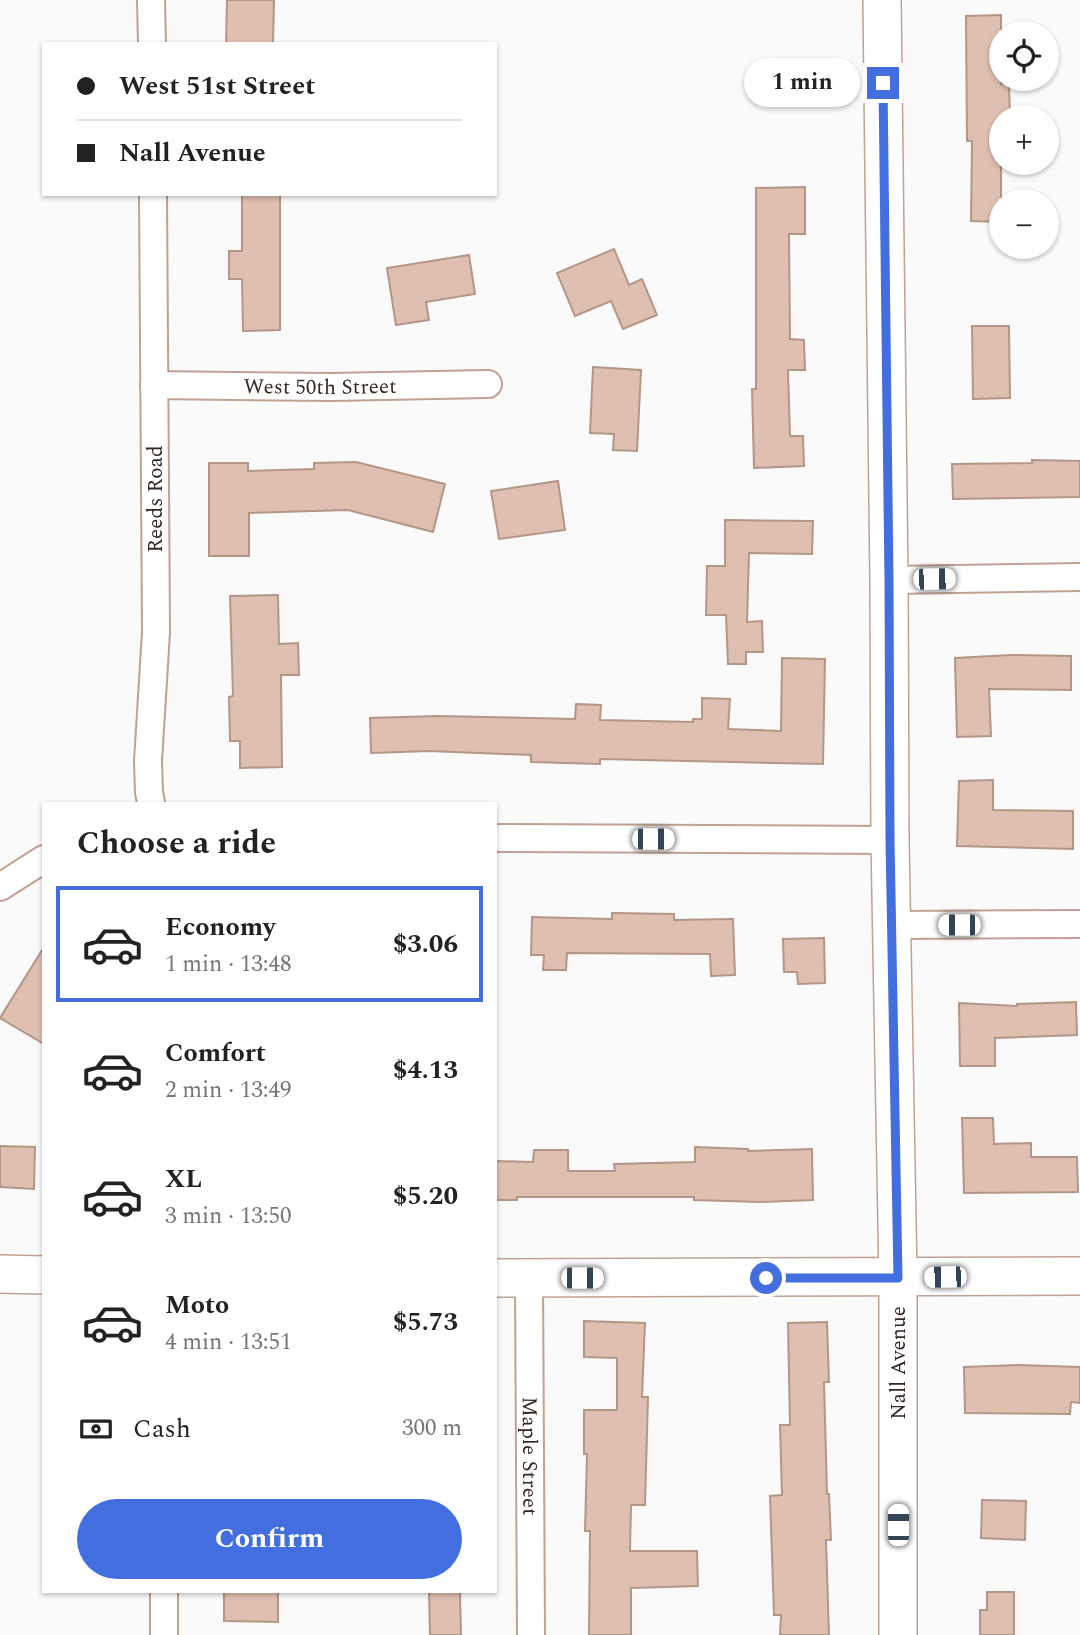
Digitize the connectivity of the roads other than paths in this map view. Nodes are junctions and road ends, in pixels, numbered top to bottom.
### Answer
1 (151, 0) edge
2 (883, 0) edge
3 (152, 42) edge
4 (153, 196) edge
5 (488, 384) dead end
6 (154, 385) junction
7 (1080, 577) edge
8 (889, 580) junction
9 (151, 802) edge
10 (497, 838) edge
11 (890, 840) junction
12 (42, 860) edge
13 (0, 887) edge
14 (1080, 924) edge
15 (892, 926) junction
16 (0, 1274) edge
17 (42, 1275) edge
18 (1080, 1276) edge
19 (512, 1278) edge
20 (898, 1278) junction
21 (164, 1593) edge
22 (164, 1635) edge
23 (531, 1635) edge
24 (898, 1635) edge

1 - 3 street
2 - 8 street, Nall Avenue
4 - 6 street, Reeds Road
5 - 6 street, West 50th Street
6 - 9 street, Reeds Road
7 - 8 street
8 - 11 street, Nall Avenue
10 - 11 street
11 - 15 street, Nall Avenue
12 - 13 street
14 - 15 street
15 - 20 street, Nall Avenue
16 - 17 street
18 - 20 street
19 - 20 street
19 - 23 street, Maple Street
20 - 24 street, Nall Avenue
21 - 22 street

